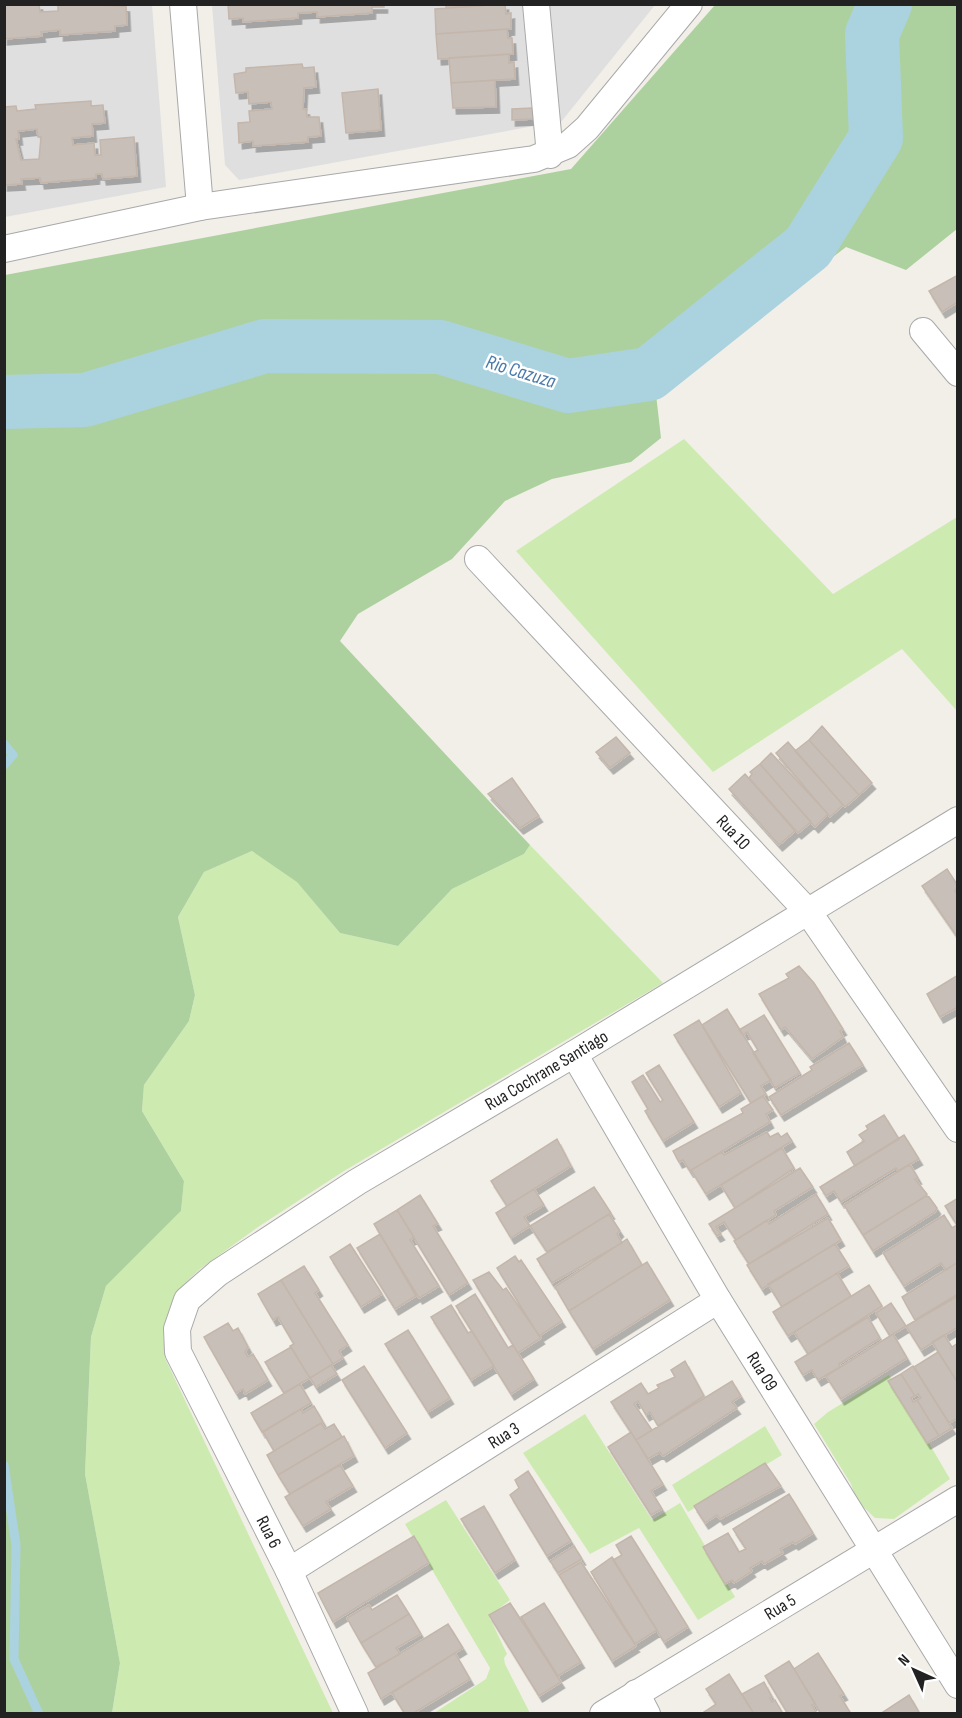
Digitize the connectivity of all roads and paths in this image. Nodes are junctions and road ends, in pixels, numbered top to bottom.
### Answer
1 (183, 4) edge
2 (536, 4) edge
3 (689, 4) edge
4 (550, 155) junction
5 (200, 207) junction
6 (4, 249) edge
7 (923, 331) dead end
8 (957, 373) edge
9 (478, 560) dead end
10 (957, 820) edge
11 (809, 913) junction
12 (574, 1054) junction
13 (957, 1129) edge
14 (718, 1300) junction
15 (178, 1352) joint
16 (957, 1499) edge
17 (874, 1551) junction
18 (289, 1571) junction
19 (957, 1685) edge
20 (641, 1703) edge
21 (355, 1713) edge
22 (603, 1713) edge

1 - 5 street
2 - 4 street
3 - 4 street
4 - 5 street
5 - 6 street
7 - 8 street
9 - 11 street, Rua 10
10 - 11 street, Rua Cochrane Santiago
11 - 12 street, Rua Cochrane Santiago
11 - 13 street, Rua 10
12 - 14 street, Rua 09
12 - 15 street, Rua Cochrane Santiago
14 - 17 street, Rua 09
14 - 18 street, Rua 3
15 - 18 street, Rua 6
16 - 17 street, Rua 5
17 - 19 street, Rua 09
17 - 20 street, Rua 5
18 - 21 street, Rua 6
20 - 22 street, Rua 5

